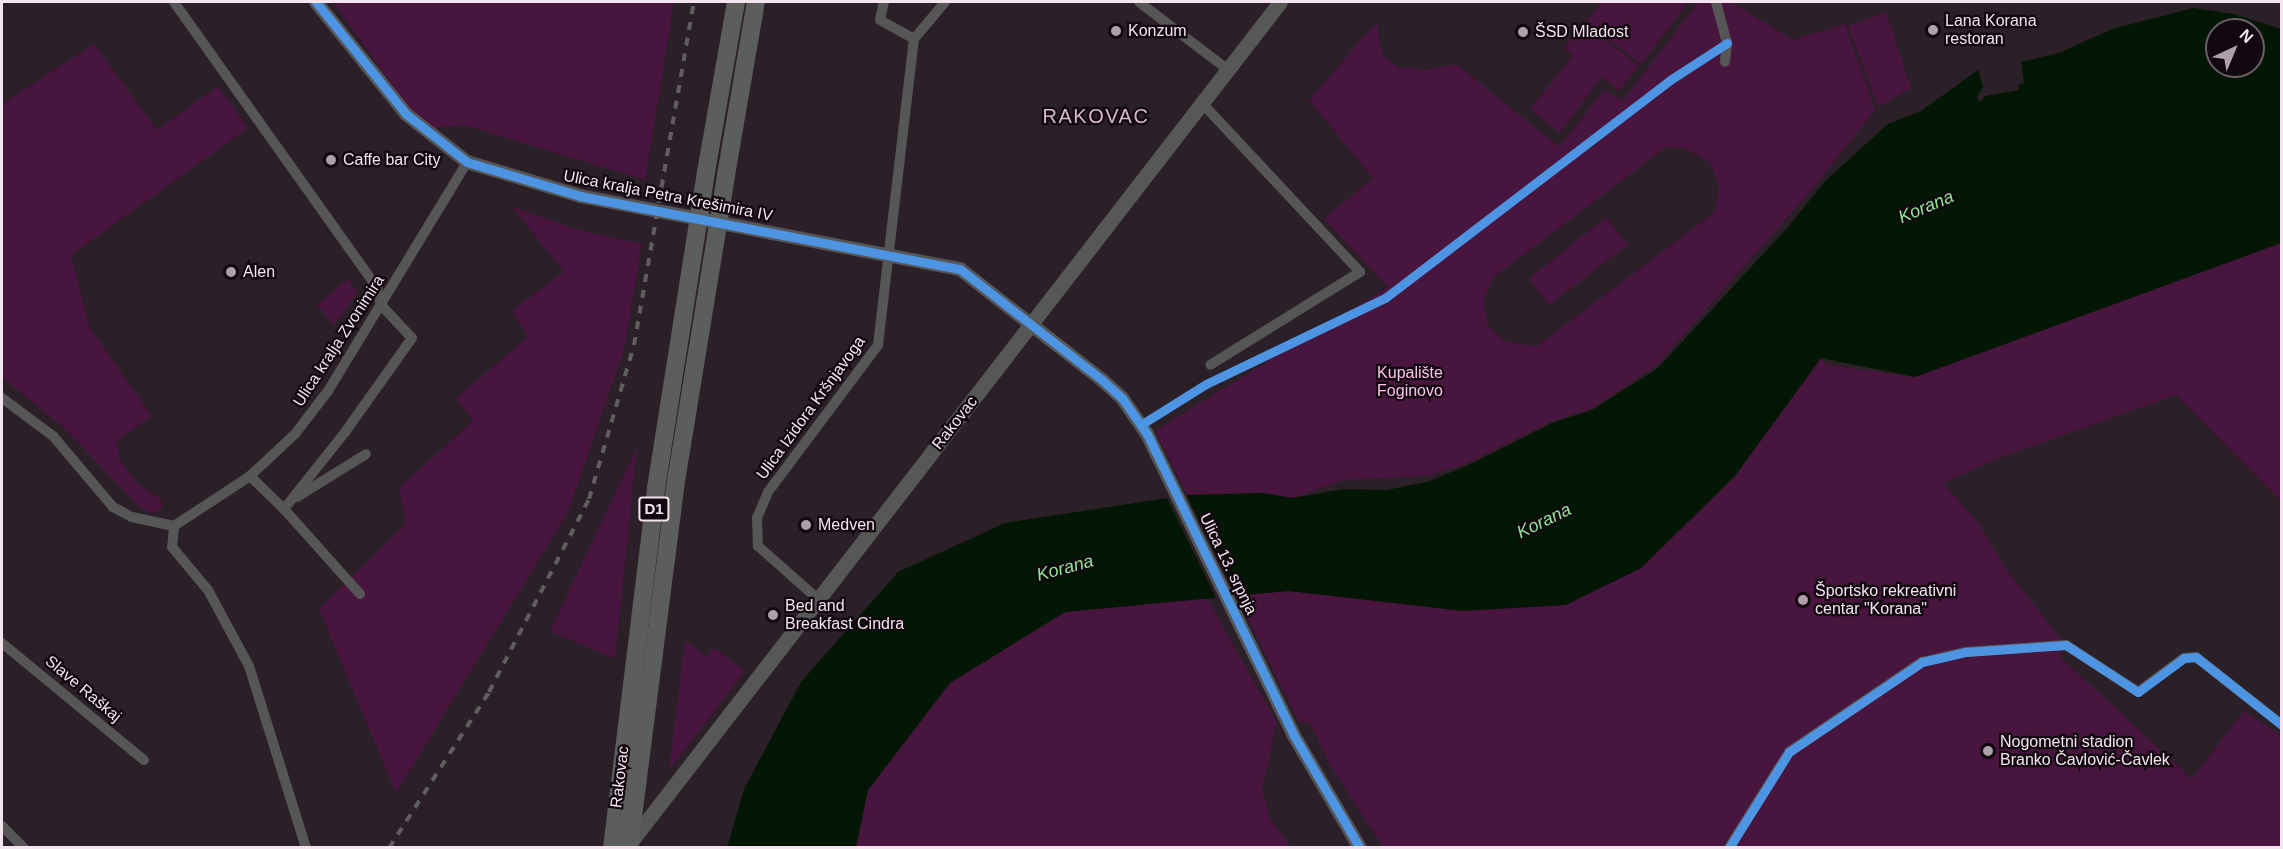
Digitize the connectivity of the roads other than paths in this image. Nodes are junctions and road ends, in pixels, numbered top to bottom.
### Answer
1 (174, 2) edge
2 (316, 2) edge
3 (736, 2) edge
4 (756, 2) edge
5 (884, 2) edge
6 (945, 2) edge
7 (1139, 2) edge
8 (1280, 2) edge
9 (1716, 2) edge
10 (914, 39) junction
11 (1725, 62) dead end
12 (1227, 69) junction
13 (1202, 102) junction
14 (467, 162) junction
15 (888, 253) junction
16 (381, 305) junction
17 (1032, 324) junction
18 (1210, 365) dead end
19 (2, 398) edge
20 (366, 454) dead end
21 (250, 476) junction
22 (292, 500) junction
23 (284, 509) junction
24 (174, 526) junction
25 (360, 594) dead end
26 (819, 600) junction
27 (2, 643) edge
28 (2282, 725) edge
29 (144, 760) dead end
30 (2, 826) edge
31 (24, 848) edge
32 (306, 848) edge
33 (612, 848) edge
34 (627, 848) edge
35 (1360, 848) edge
36 (1729, 848) edge

1 - 16 street
2 - 14 street, Ulica kralja Petra Krešimira IV
3 - 33 highway, Rakovac / D1, bridge
4 - 34 highway, Rakovac / D1, bridge
5 - 10 street
6 - 10 street
7 - 12 street
8 - 12 main road, Rakovac
9 - 11 street
10 - 15 street, Ulica Izidora Kršnjavoga
12 - 13 main road, Rakovac
13 - 17 main road, Rakovac
13 - 18 street
14 - 15 street, Ulica kralja Petra Krešimira IV
14 - 16 street, Ulica kralja Zvonimira
15 - 17 street, Ulica kralja Petra Krešimira IV
15 - 26 street, Ulica Izidora Kršnjavoga
16 - 21 street, Ulica kralja Zvonimira
16 - 22 street
17 - 26 main road, Rakovac
17 - 35 street, Ulica 13. srpnja
19 - 24 street
20 - 22 street
21 - 23 street
21 - 24 street, Ulica kralja Zvonimira
22 - 23 street
23 - 25 street
24 - 32 street
26 - 34 main road, Rakovac
27 - 29 street, Slave Raškaj
28 - 36 street
30 - 31 street

